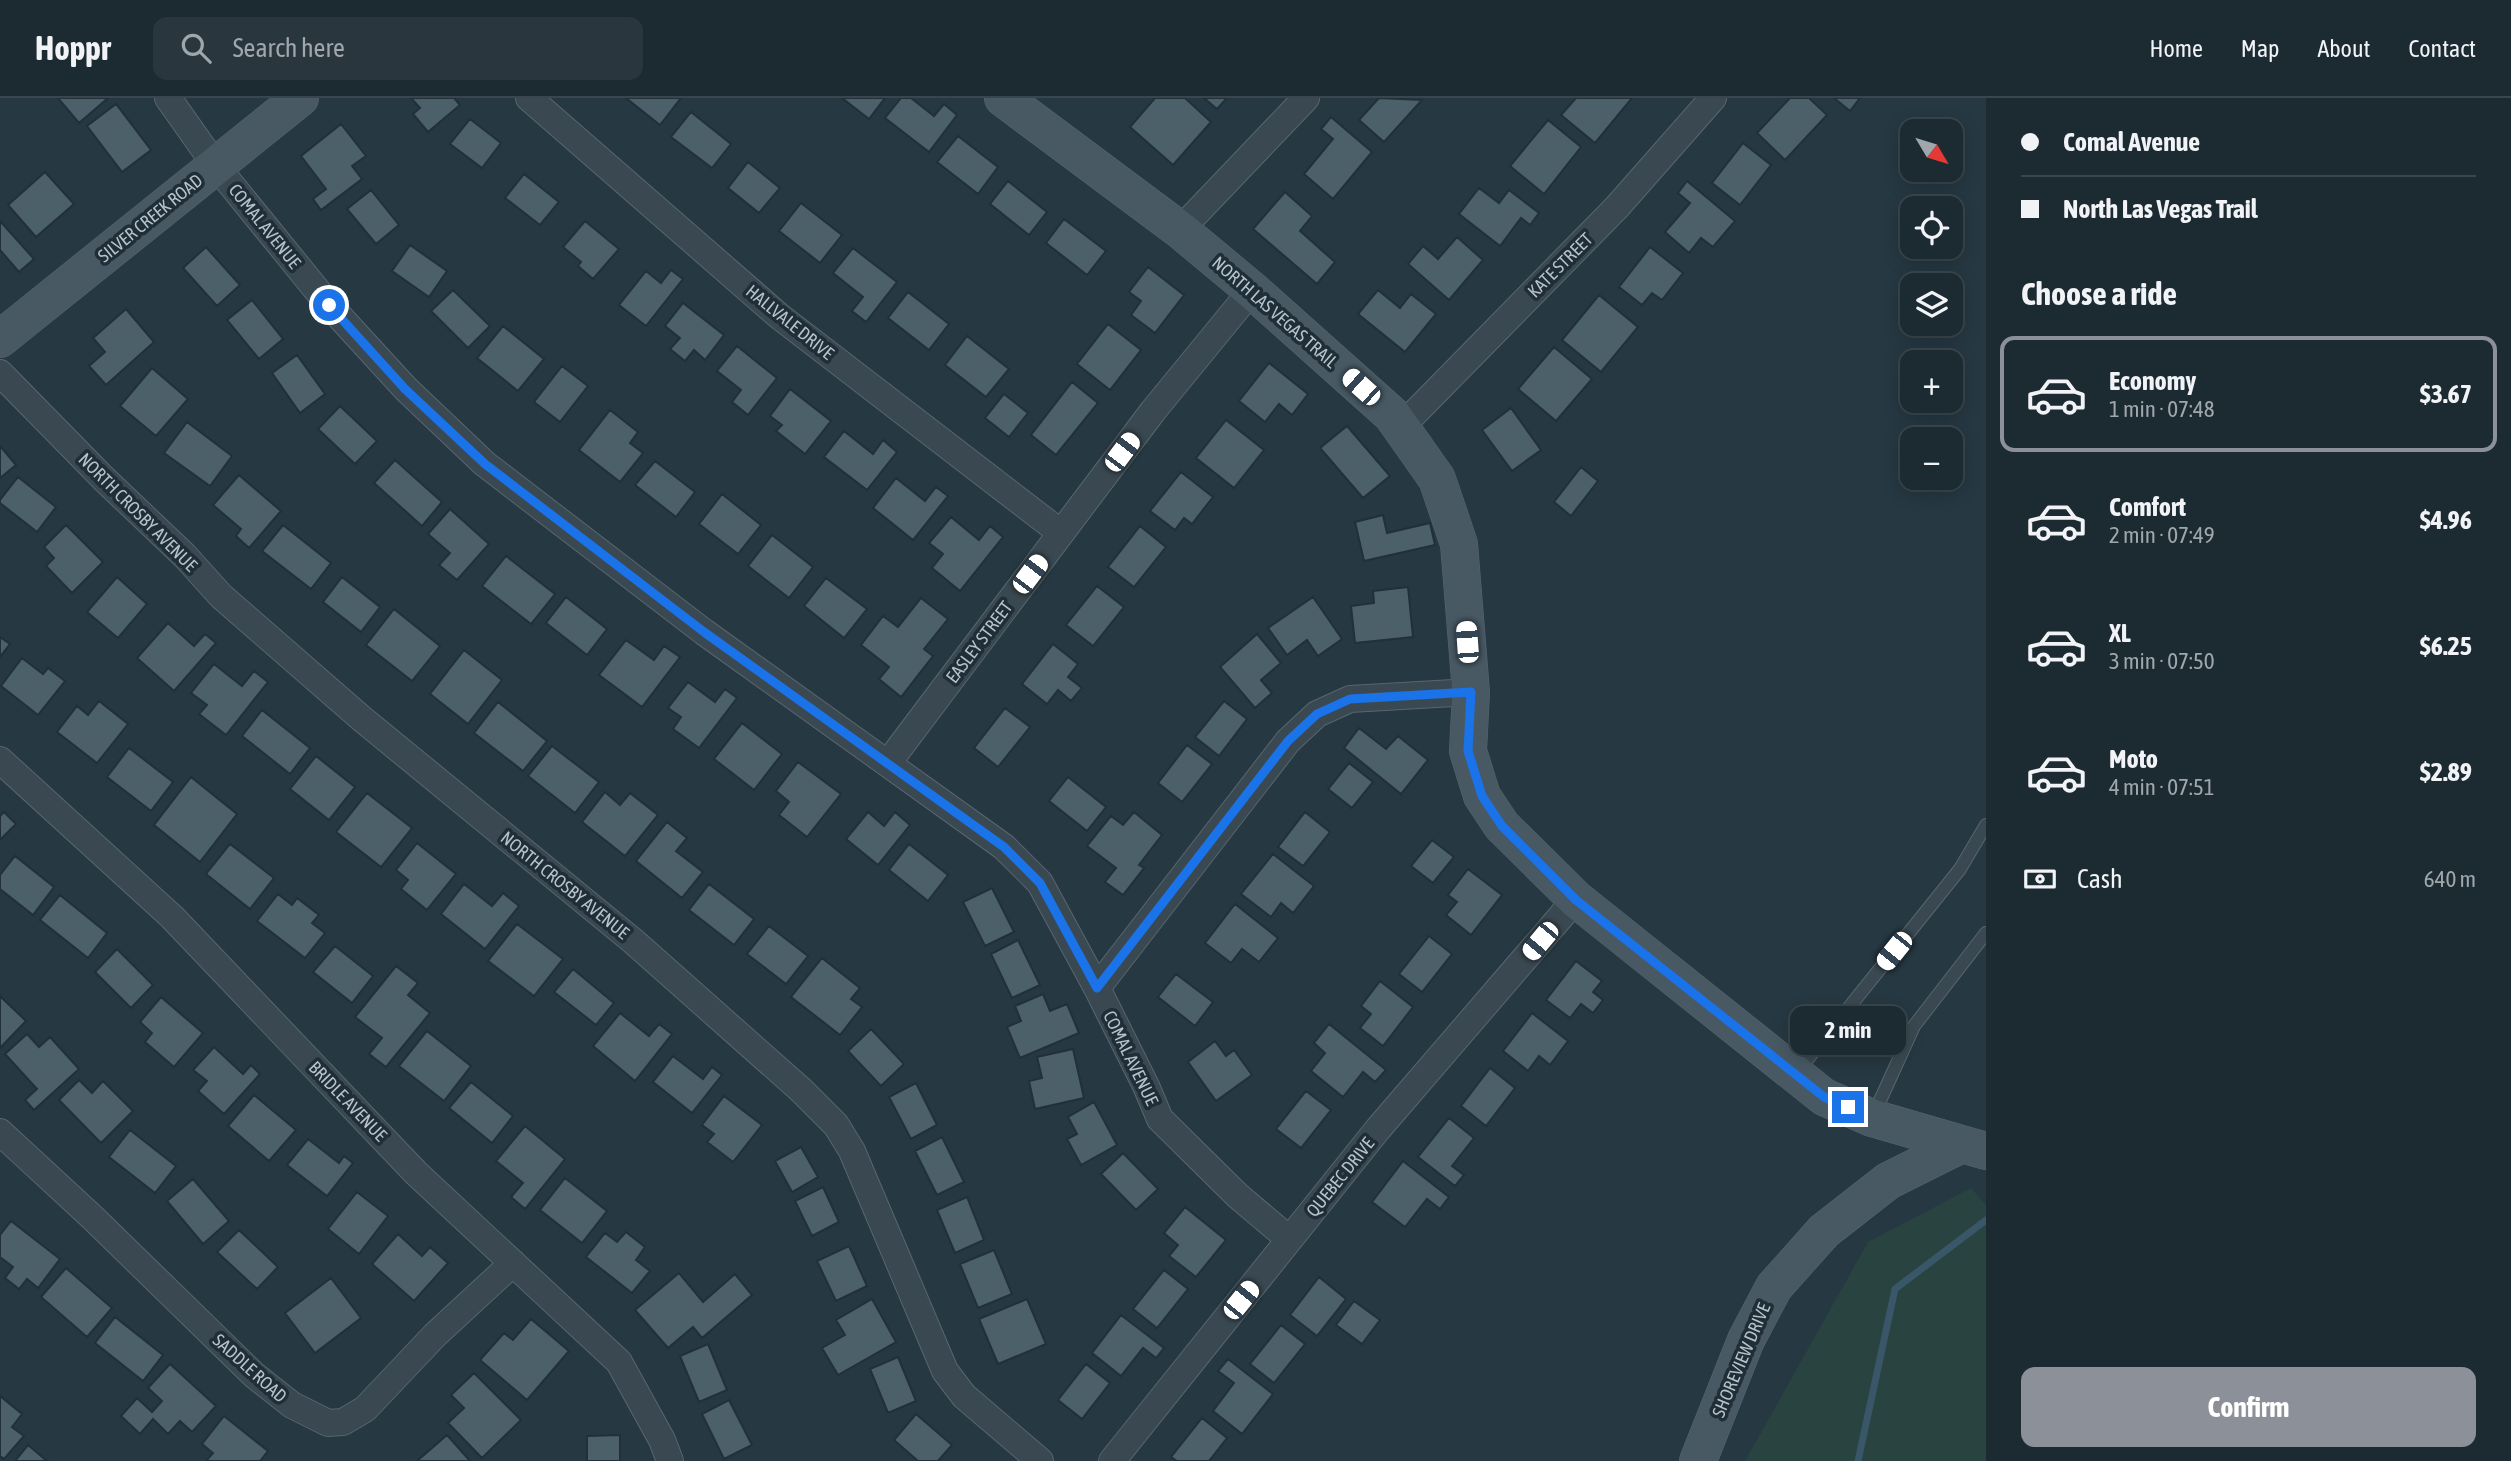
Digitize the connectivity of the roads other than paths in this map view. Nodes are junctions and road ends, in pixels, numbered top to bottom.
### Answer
1 (168, 98) edge
2 (300, 98) edge
3 (529, 98) edge
4 (1003, 98) edge
5 (1307, 98) edge
6 (1713, 98) edge
7 (216, 166) junction
8 (1180, 230) junction
9 (1252, 290) junction
10 (0, 339) edge
11 (0, 373) edge
12 (1401, 427) junction
13 (1061, 533) junction
14 (1471, 692) junction
15 (0, 760) edge
16 (888, 763) junction
17 (1986, 825) edge
18 (1576, 900) junction
19 (1986, 933) edge
20 (1097, 988) junction
21 (1796, 1074) junction
22 (1872, 1118) junction
23 (0, 1132) edge
24 (1974, 1148) edge
25 (1289, 1239) junction
26 (513, 1263) junction
27 (670, 1461) edge
28 (1040, 1461) edge
29 (1112, 1461) edge
30 (1698, 1461) edge

1 - 7 street, COMAL AVENUE
2 - 7 street, SILVER CREEK ROAD
3 - 13 street, HALLVALE DRIVE
4 - 8 street, NORTH LAS VEGAS TRAIL
5 - 8 street
6 - 12 street, KATE STREET
7 - 10 street, SILVER CREEK ROAD
7 - 16 street, COMAL AVENUE
8 - 9 street, NORTH LAS VEGAS TRAIL
9 - 12 street, NORTH LAS VEGAS TRAIL
9 - 13 street, EASLEY STREET
11 - 28 street, NORTH CROSBY AVENUE
12 - 14 street, NORTH LAS VEGAS TRAIL
13 - 16 street, EASLEY STREET
14 - 18 street, NORTH LAS VEGAS TRAIL
14 - 20 street
15 - 26 street, BRIDLE AVENUE
16 - 20 street, COMAL AVENUE
17 - 21 lane
18 - 21 street, NORTH LAS VEGAS TRAIL
18 - 25 street, QUEBEC DRIVE
19 - 22 lane
20 - 25 street, COMAL AVENUE
21 - 22 street, NORTH LAS VEGAS TRAIL
22 - 24 street, NORTH LAS VEGAS TRAIL
23 - 26 street, SADDLE ROAD
24 - 30 street, SHOREVIEW DRIVE
25 - 29 street, QUEBEC DRIVE
26 - 27 street, BRIDLE AVENUE

